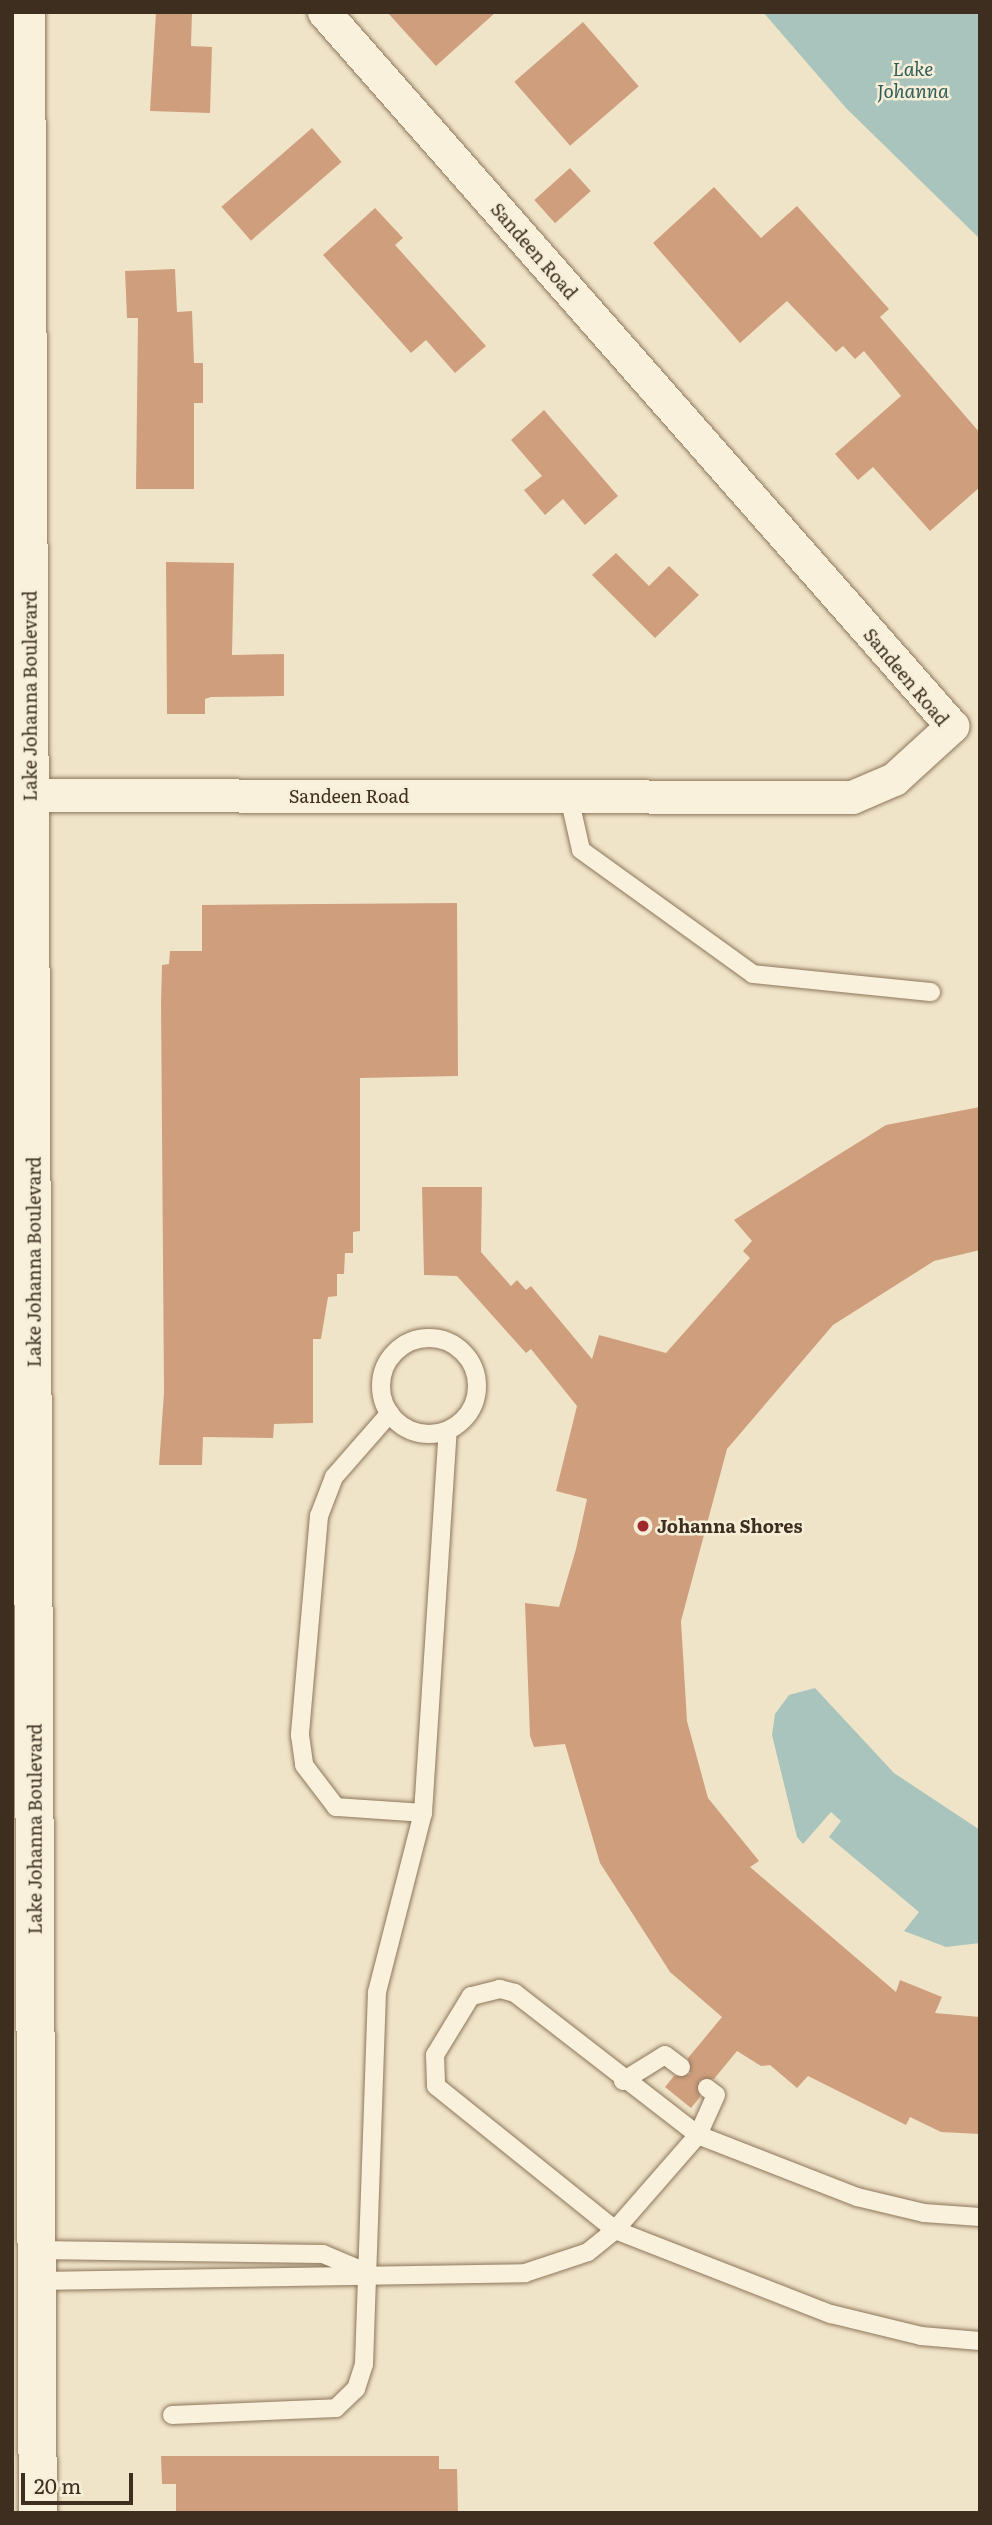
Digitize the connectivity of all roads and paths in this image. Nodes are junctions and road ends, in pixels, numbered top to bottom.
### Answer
1 (26, 12) edge
2 (324, 12) edge
3 (31, 795) junction
4 (569, 797) junction
5 (931, 992) dead end
6 (390, 1413) junction
7 (448, 1431) junction
8 (423, 1812) junction
9 (681, 2067) dead end
10 (623, 2081) junction
11 (707, 2088) dead end
12 (698, 2135) junction
13 (980, 2217) edge
14 (615, 2230) junction
15 (37, 2265) junction
16 (368, 2273) junction
17 (980, 2342) edge
18 (172, 2415) dead end
19 (38, 2513) edge

1 - 3 street, Lake Johanna Boulevard
2 - 4 street, Sandeen Road
3 - 4 street, Sandeen Road
3 - 15 street, Lake Johanna Boulevard
4 - 5 lane
6 - 7 lane
6 - 7 lane
6 - 8 lane
7 - 8 lane
8 - 16 lane
9 - 10 lane
10 - 12 lane
10 - 14 lane
11 - 12 lane
12 - 13 lane
12 - 14 lane
14 - 16 lane
14 - 17 lane
15 - 16 lane
15 - 16 lane
15 - 19 street, Lake Johanna Boulevard
16 - 18 lane

